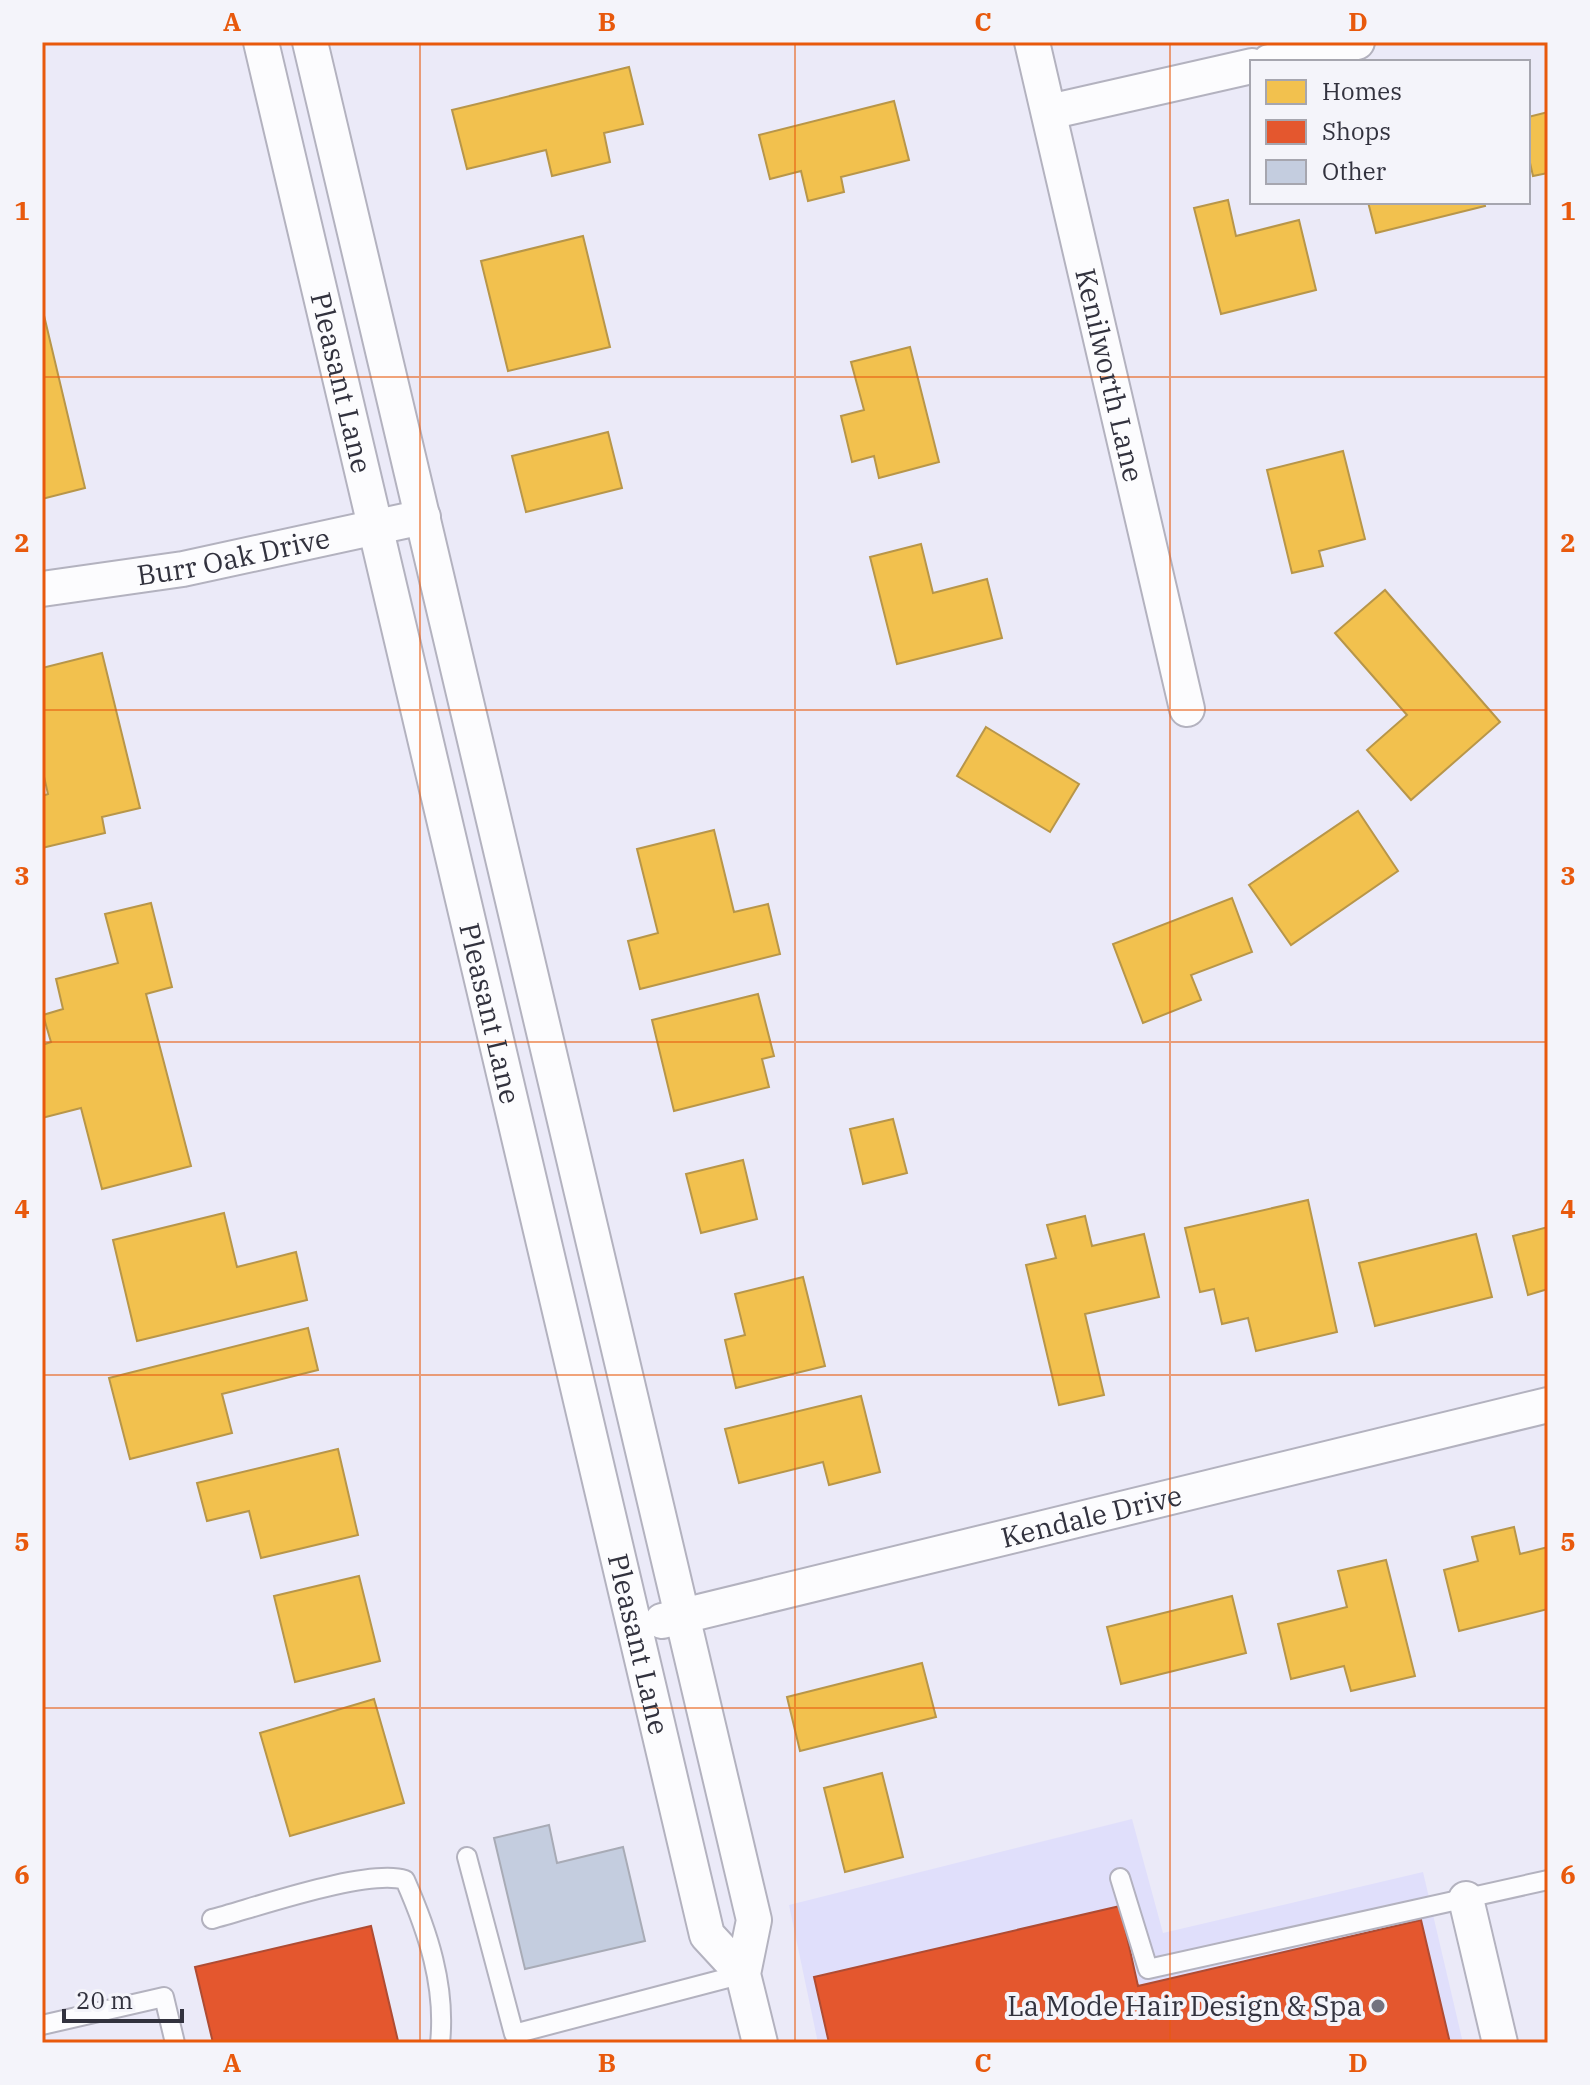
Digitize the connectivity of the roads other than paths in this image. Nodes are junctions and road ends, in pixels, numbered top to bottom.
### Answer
1 (310, 42) edge
2 (1032, 42) edge
3 (1357, 42) edge
4 (264, 43) edge
5 (1278, 60) edge
6 (1250, 66) edge
7 (1049, 112) junction
8 (423, 517) junction
9 (376, 529) junction
10 (42, 589) edge
11 (457, 665) junction
12 (411, 677) junction
13 (1187, 709) dead end
14 (1548, 1405) edge
15 (683, 1615) junction
16 (635, 1628) junction
17 (467, 1857) dead end
18 (1120, 1878) dead end
19 (1548, 1880) edge
20 (1466, 1899) junction
21 (212, 1919) dead end
22 (743, 1974) junction
23 (42, 2025) edge
24 (175, 2043) edge
25 (440, 2043) edge
26 (760, 2043) edge
27 (1500, 2043) edge

1 - 8 street, Pleasant Lane
2 - 7 street, Kenilworth Lane
3 - 5 street
4 - 9 street, Pleasant Lane
6 - 7 street
7 - 13 street, Kenilworth Lane
8 - 9 street, Burr Oak Drive
8 - 11 street, Pleasant Lane
9 - 10 street, Burr Oak Drive
9 - 12 street, Pleasant Lane
11 - 12 street
11 - 15 street, Pleasant Lane
12 - 16 street, Pleasant Lane
14 - 15 street, Kendale Drive
15 - 16 street, Kendale Drive
15 - 22 street, Pleasant Lane
16 - 22 street, Pleasant Lane
17 - 22 lane
18 - 20 lane
19 - 20 lane
20 - 27 street
21 - 25 lane
22 - 26 street, Pleasant Lane
23 - 24 lane

